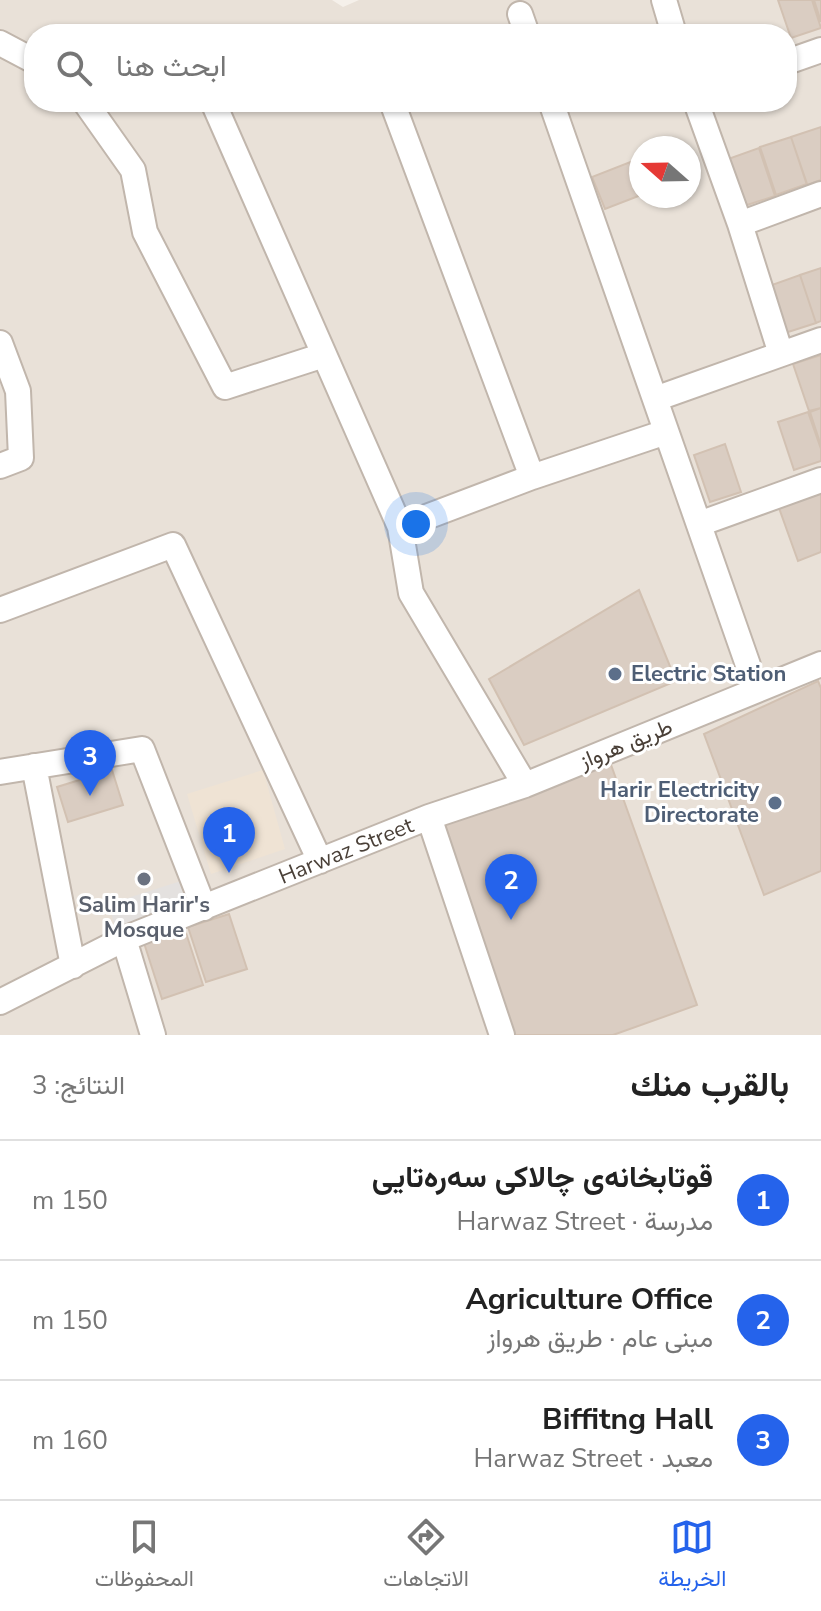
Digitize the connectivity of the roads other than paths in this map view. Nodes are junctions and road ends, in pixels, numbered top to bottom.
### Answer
1 (664, 0) edge
2 (671, 24) edge
3 (0, 43) edge
4 (821, 50) edge
5 (24, 56) edge
6 (797, 58) edge
7 (92, 112) edge
8 (217, 112) edge
9 (396, 112) edge
10 (555, 112) edge
11 (700, 112) edge
12 (821, 194) edge
13 (740, 224) junction
14 (821, 340) edge
15 (0, 343) edge
16 (781, 354) junction
17 (324, 355) junction
18 (9, 394) edge
19 (655, 399) junction
20 (666, 432) junction
21 (0, 466) edge
22 (532, 477) junction
23 (821, 480) edge
24 (699, 524) junction
25 (400, 527) junction
26 (0, 610) edge
27 (821, 664) edge
28 (748, 665) dead end
29 (34, 766) junction
30 (0, 772) edge
31 (525, 785) junction
32 (429, 817) junction
33 (320, 861) junction
34 (204, 908) junction
35 (124, 939) junction
36 (73, 966) junction
37 (0, 1002) edge
38 (153, 1035) edge
39 (502, 1035) edge

1 - 2 street
3 - 5 street
4 - 6 street
7 - 17 street
8 - 17 street
9 - 22 street
10 - 19 street
11 - 13 street
12 - 13 street
13 - 16 street
14 - 16 street
15 - 18 street
16 - 19 street
17 - 25 street
18 - 21 street
19 - 20 street
20 - 22 street
20 - 24 street
22 - 25 street
23 - 24 street
24 - 28 street
25 - 31 street
26 - 33 street
27 - 31 street, طريق هرواز
29 - 30 street
29 - 34 street
29 - 36 street
31 - 32 street, طريق هرواز
32 - 33 street, Harwaz Street
32 - 39 street
33 - 34 street, Harwaz Street
34 - 35 street, Harwaz Street
35 - 36 street, Harwaz Street
35 - 38 street
36 - 37 street, Harwaz Street

